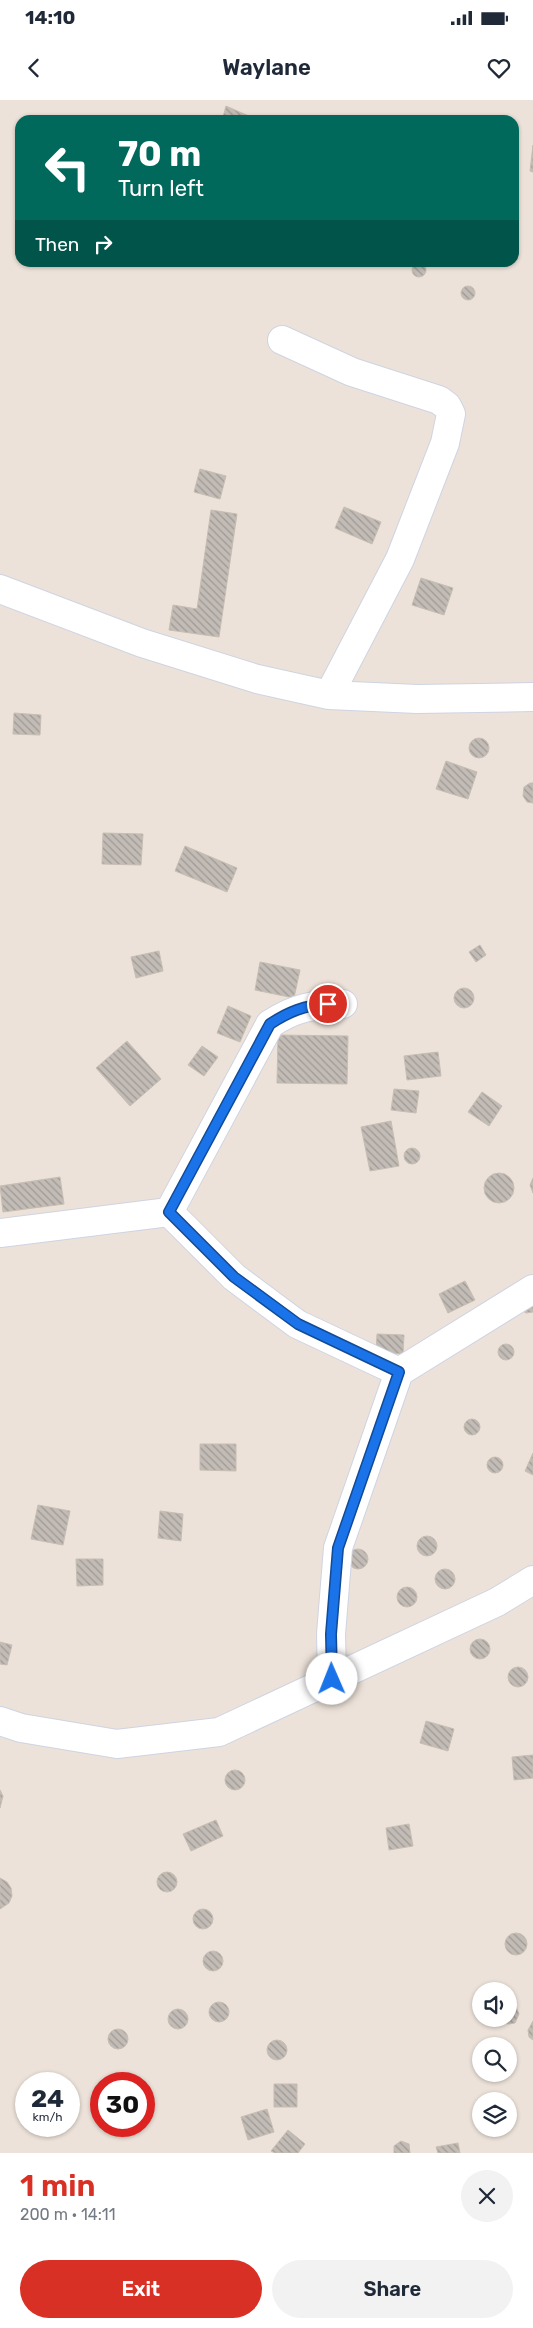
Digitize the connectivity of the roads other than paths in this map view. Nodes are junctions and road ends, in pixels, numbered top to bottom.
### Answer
1 (282, 340) dead end
2 (0, 589) edge
3 (329, 695) junction
4 (533, 697) edge
5 (342, 1004) dead end
6 (169, 1212) junction
7 (0, 1233) edge
8 (533, 1289) edge
9 (399, 1372) junction
10 (533, 1580) edge
11 (332, 1679) junction
12 (0, 1721) edge

1 - 3 street
2 - 3 street
3 - 4 street
5 - 6 street
6 - 7 street
6 - 9 street
8 - 9 street
9 - 11 street
10 - 11 street
11 - 12 street

